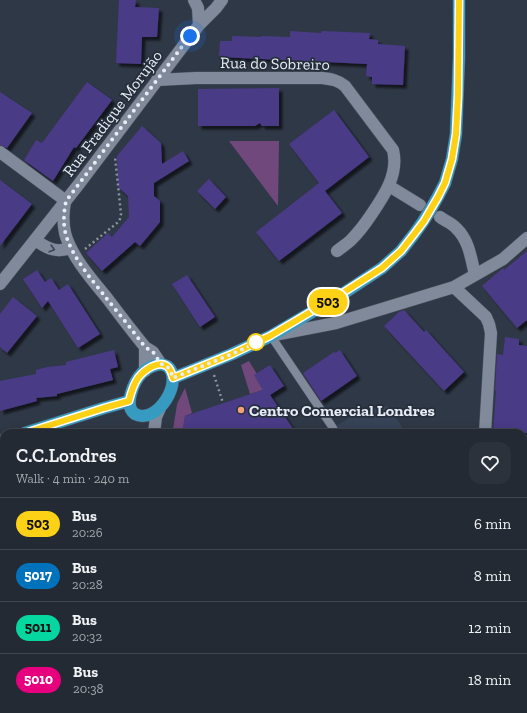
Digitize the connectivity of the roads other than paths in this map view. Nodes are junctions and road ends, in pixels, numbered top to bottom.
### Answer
1 (194, 0) edge
2 (222, 0) edge
3 (460, 0) edge
4 (199, 25) junction
5 (157, 80) junction
6 (0, 152) edge
7 (389, 186) junction
8 (66, 201) junction
9 (420, 205) dead end
10 (440, 217) dead end
11 (527, 238) edge
12 (35, 240) junction
13 (337, 251) dead end
14 (74, 252) junction
15 (475, 275) junction
16 (0, 284) edge
17 (454, 287) junction
18 (324, 304) junction
19 (336, 323) junction
20 (270, 336) junction
21 (145, 347) junction
22 (161, 364) junction
23 (145, 371) junction
24 (173, 378) junction
25 (129, 401) junction
26 (160, 408) junction
27 (138, 415) junction
28 (333, 428) dead end
29 (38, 429) edge
30 (149, 429) edge
31 (154, 429) edge
32 (485, 429) edge

1 - 4 street
2 - 4 street, Rua Fradique Morujão
3 - 18 main road, bridge
4 - 5 street, Rua Fradique Morujão
5 - 7 street, Rua do Sobreiro
5 - 8 street, Rua Fradique Morujão
6 - 8 street, Rua Fradique Morujão
7 - 9 street
7 - 13 street, Rua do Sobreiro
8 - 12 street, Rua Fradique Morujão
8 - 14 street, Rua Fradique Morujão
10 - 15 street
11 - 15 street
12 -> 14 street
12 - 16 street, Rua Fradique Morujão
14 - 21 street, Rua Fradique Morujão
15 - 17 street
17 - 19 street
17 - 32 street
18 - 19 street
18 - 20 main road
19 - 20 street
20 - 24 main road
20 - 28 lane
21 - 22 street, Rua Fradique Morujão
21 - 23 street
22 - 23 main road
22 - 24 main road
23 - 25 main road
24 - 26 main road
25 - 27 main road
25 - 29 main road
26 - 27 main road
26 - 31 street
27 - 30 street

